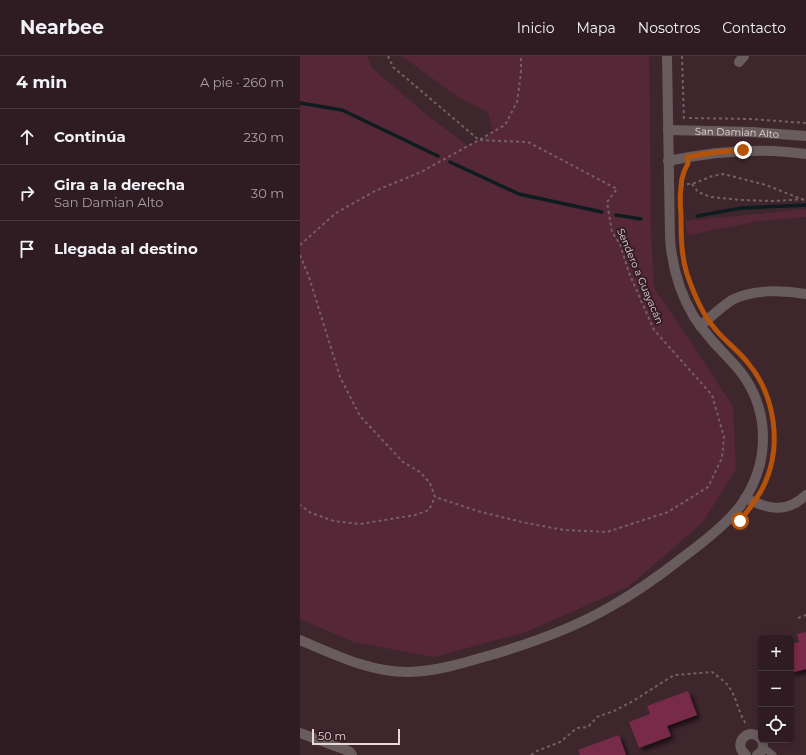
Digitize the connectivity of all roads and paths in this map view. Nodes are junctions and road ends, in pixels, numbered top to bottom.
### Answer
1 (388, 56) edge
2 (521, 56) edge
3 (667, 56) edge
4 (682, 56) edge
5 (668, 130) junction
6 (685, 130) junction
7 (806, 136) edge
8 (479, 140) junction
9 (806, 154) edge
10 (687, 157) junction
11 (668, 162) junction
12 (692, 184) junction
13 (805, 199) edge
14 (300, 245) edge
15 (300, 255) edge
16 (806, 294) edge
17 (700, 326) junction
18 (806, 496) edge
19 (435, 497) junction
20 (745, 498) junction
21 (300, 505) edge
22 (806, 615) edge
23 (798, 618) dead end
24 (300, 640) edge
25 (300, 733) edge
26 (758, 742) edge
27 (758, 742) edge
28 (759, 743) edge
29 (352, 755) edge
30 (531, 755) edge
31 (746, 755) edge
32 (773, 755) edge

1 - 8 path
2 - 8 path
3 - 5 street
4 - 6 path
5 - 6 street, San Damian Alto
5 - 11 street
6 - 7 street, San Damian Alto
8 - 14 path
8 - 19 path, Sendero a Guayacán
9 - 10 street, San Damian Alto
10 - 11 street, San Damian Alto
10 - 12 path
11 - 17 street
12 - 13 path
12 - 13 path
15 - 19 path
16 - 17 street
17 - 20 street
18 - 20 street
19 - 21 path
20 - 24 street
22 - 23 path
25 - 29 street
26 - 30 path
27 - 31 street
28 - 32 lane

